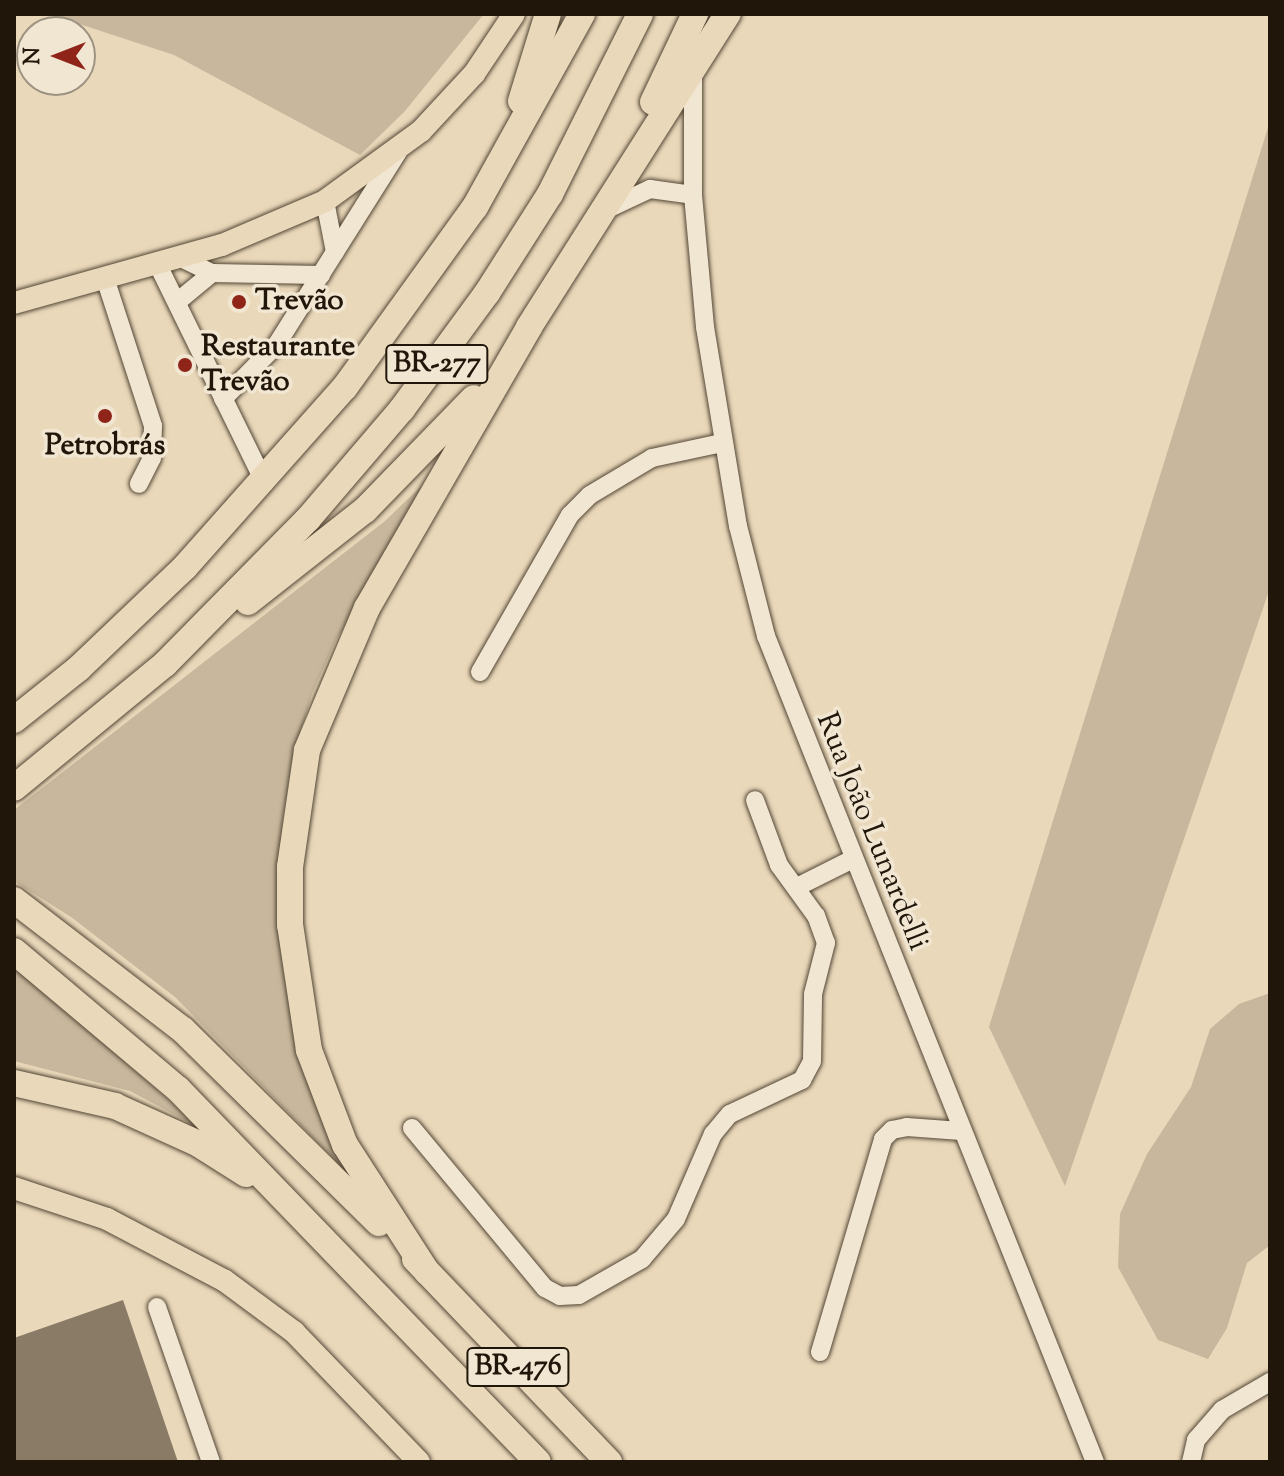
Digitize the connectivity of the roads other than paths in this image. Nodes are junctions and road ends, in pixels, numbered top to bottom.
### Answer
1 (514, 14) edge
2 (548, 14) edge
3 (582, 14) edge
4 (640, 14) edge
5 (695, 14) edge
6 (728, 14) edge
7 (693, 66) junction
8 (398, 152) junction
9 (693, 195) junction
10 (325, 201) junction
11 (475, 207) junction
12 (599, 213) junction
13 (335, 252) junction
14 (179, 257) junction
15 (157, 263) junction
16 (212, 273) junction
17 (321, 275) junction
18 (105, 278) junction
19 (177, 302) junction
20 (14, 303) edge
21 (529, 327) junction
22 (223, 399) junction
23 (722, 443) junction
24 (265, 483) junction
25 (139, 484) dead end
26 (165, 664) junction
27 (480, 672) dead end
28 (14, 720) edge
29 (14, 788) edge
30 (755, 800) dead end
31 (851, 860) junction
32 (797, 887) junction
33 (14, 900) edge
34 (14, 951) edge
35 (14, 1083) edge
36 (412, 1128) dead end
37 (961, 1131) junction
38 (14, 1188) edge
39 (285, 1199) junction
40 (427, 1272) junction
41 (157, 1307) dead end
42 (820, 1352) dead end
43 (1270, 1382) edge
44 (211, 1462) edge
45 (419, 1462) edge
46 (538, 1462) edge
47 (609, 1462) edge
48 (1095, 1462) edge
49 (1191, 1462) edge

1 - 8 main road
2 - 11 highway
3 - 11 highway, BR-277
4 - 26 highway, BR-277
5 - 12 highway
6 - 7 highway
7 - 9 street, Rua João Lunardelli
7 - 12 highway
8 - 10 main road
8 - 13 street
9 - 12 street
9 - 23 street, Rua João Lunardelli
10 - 13 street
10 - 14 main road
11 - 24 highway, BR-277
12 - 21 highway
13 - 17 street
14 - 15 main road
14 - 16 street
15 - 18 main road
15 - 19 street
16 - 17 street
16 - 19 street
17 - 22 street
18 - 20 main road
18 - 25 street
19 - 22 street
21 - 26 highway
21 - 40 highway
22 - 24 street
23 - 27 street
23 - 31 street, Rua João Lunardelli
24 - 28 highway, BR-277
26 - 29 highway, BR-277
30 - 32 street
31 - 32 street
31 - 37 street, Rua João Lunardelli
32 - 36 street
33 - 40 highway
34 - 39 highway
35 - 39 highway
37 - 42 street
37 - 48 street, Rua João Lunardelli
38 - 45 main road
39 - 46 highway, BR-476
40 - 47 highway, BR-476
41 - 44 street
43 - 49 street

